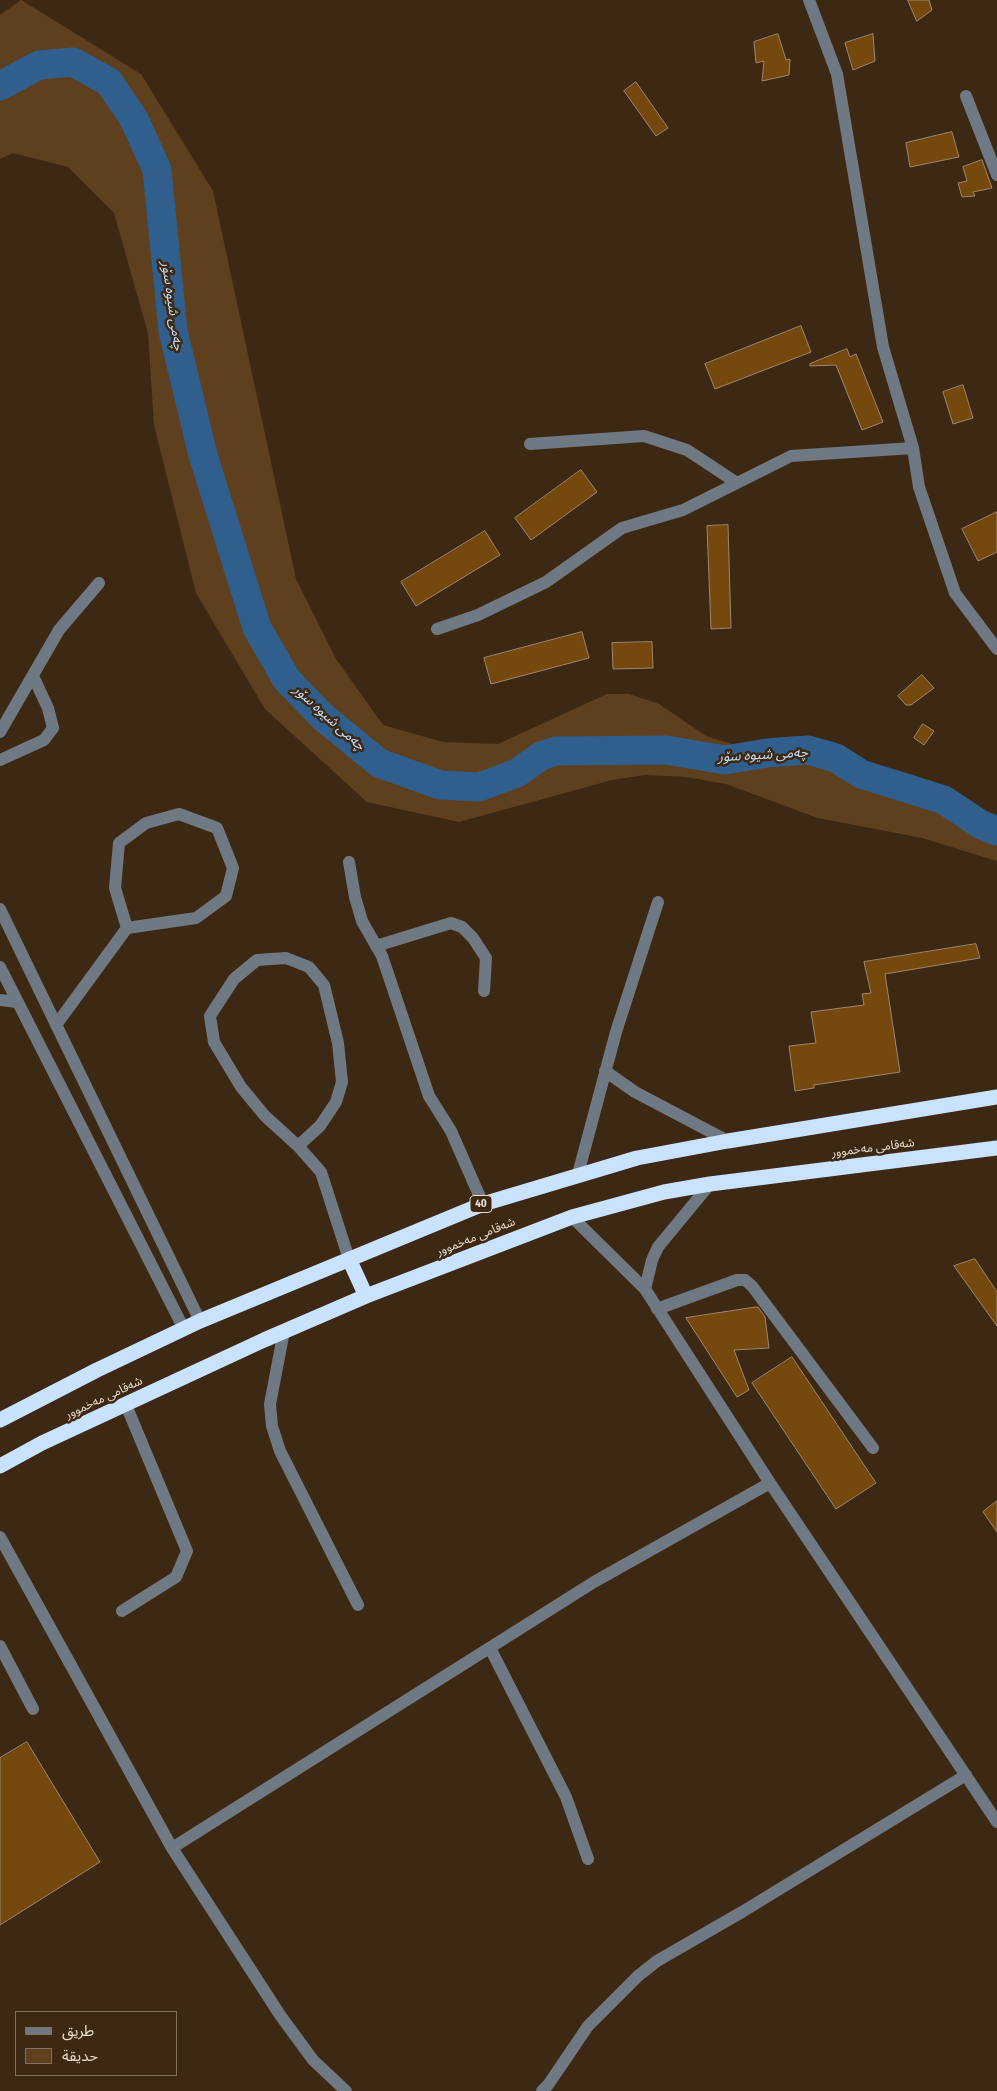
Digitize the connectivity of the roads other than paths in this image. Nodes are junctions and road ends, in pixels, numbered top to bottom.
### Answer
1 (809, 0) edge
2 (966, 96) dead end
3 (997, 175) edge
4 (530, 444) dead end
5 (913, 448) junction
6 (737, 483) junction
7 (99, 582) dead end
8 (437, 629) dead end
9 (997, 648) edge
10 (33, 676) junction
11 (0, 732) edge
12 (0, 760) edge
13 (349, 862) dead end
14 (658, 902) dead end
15 (0, 909) edge
16 (127, 928) junction
17 (376, 946) junction
18 (0, 967) edge
19 (484, 990) dead end
20 (0, 1000) edge
21 (17, 1002) junction
22 (56, 1025) junction
23 (605, 1071) junction
24 (997, 1097) edge
25 (728, 1141) junction
26 (298, 1146) junction
27 (997, 1148) edge
28 (578, 1174) junction
29 (710, 1184) junction
30 (483, 1204) junction
31 (572, 1216) junction
32 (349, 1259) junction
33 (644, 1289) junction
34 (366, 1296) junction
35 (657, 1309) junction
36 (200, 1321) junction
37 (184, 1328) junction
38 (284, 1332) junction
39 (126, 1405) junction
40 (0, 1420) edge
41 (873, 1448) dead end
42 (0, 1466) edge
43 (770, 1483) junction
44 (0, 1537) edge
45 (358, 1606) dead end
46 (122, 1611) dead end
47 (0, 1646) edge
48 (490, 1648) junction
49 (33, 1708) dead end
50 (966, 1775) junction
51 (997, 1822) edge
52 (172, 1848) junction
53 (588, 1859) dead end
54 (346, 2091) edge
55 (542, 2091) edge

1 - 5 street
2 - 3 street
4 - 6 street
5 - 6 street
5 - 9 street
6 - 8 street
7 - 10 street
10 - 11 street
10 - 12 street
13 - 17 street
14 - 23 street
15 - 22 street
16 - 16 street
16 - 22 street
17 - 19 street
17 - 30 street
18 - 21 street
20 - 21 street
21 - 37 street
22 - 36 street
23 - 25 street
23 - 28 street
24 - 25 highway, 40
25 - 28 highway, 40
26 - 26 street
26 - 32 street
27 - 29 highway, شەقامی مەخموور
28 - 30 highway, 40
29 - 31 highway, شەقامی مەخموور
29 - 33 street
30 - 32 highway, 40
31 - 33 street
31 - 34 highway, شەقامی مەخموور
32 - 34 highway
32 - 36 highway, 40
33 - 35 street
34 - 38 highway, شەقامی مەخموور
35 - 41 street
35 - 43 street
36 - 37 highway, 40
37 - 40 highway, 40
38 - 39 highway, شەقامی مەخموور
38 - 45 street
39 - 42 highway, شەقامی مەخموور
39 - 46 street
43 - 48 street
43 - 50 street
44 - 52 street
47 - 49 street
48 - 52 street
48 - 53 street
50 - 51 street
50 - 55 street
52 - 54 street

